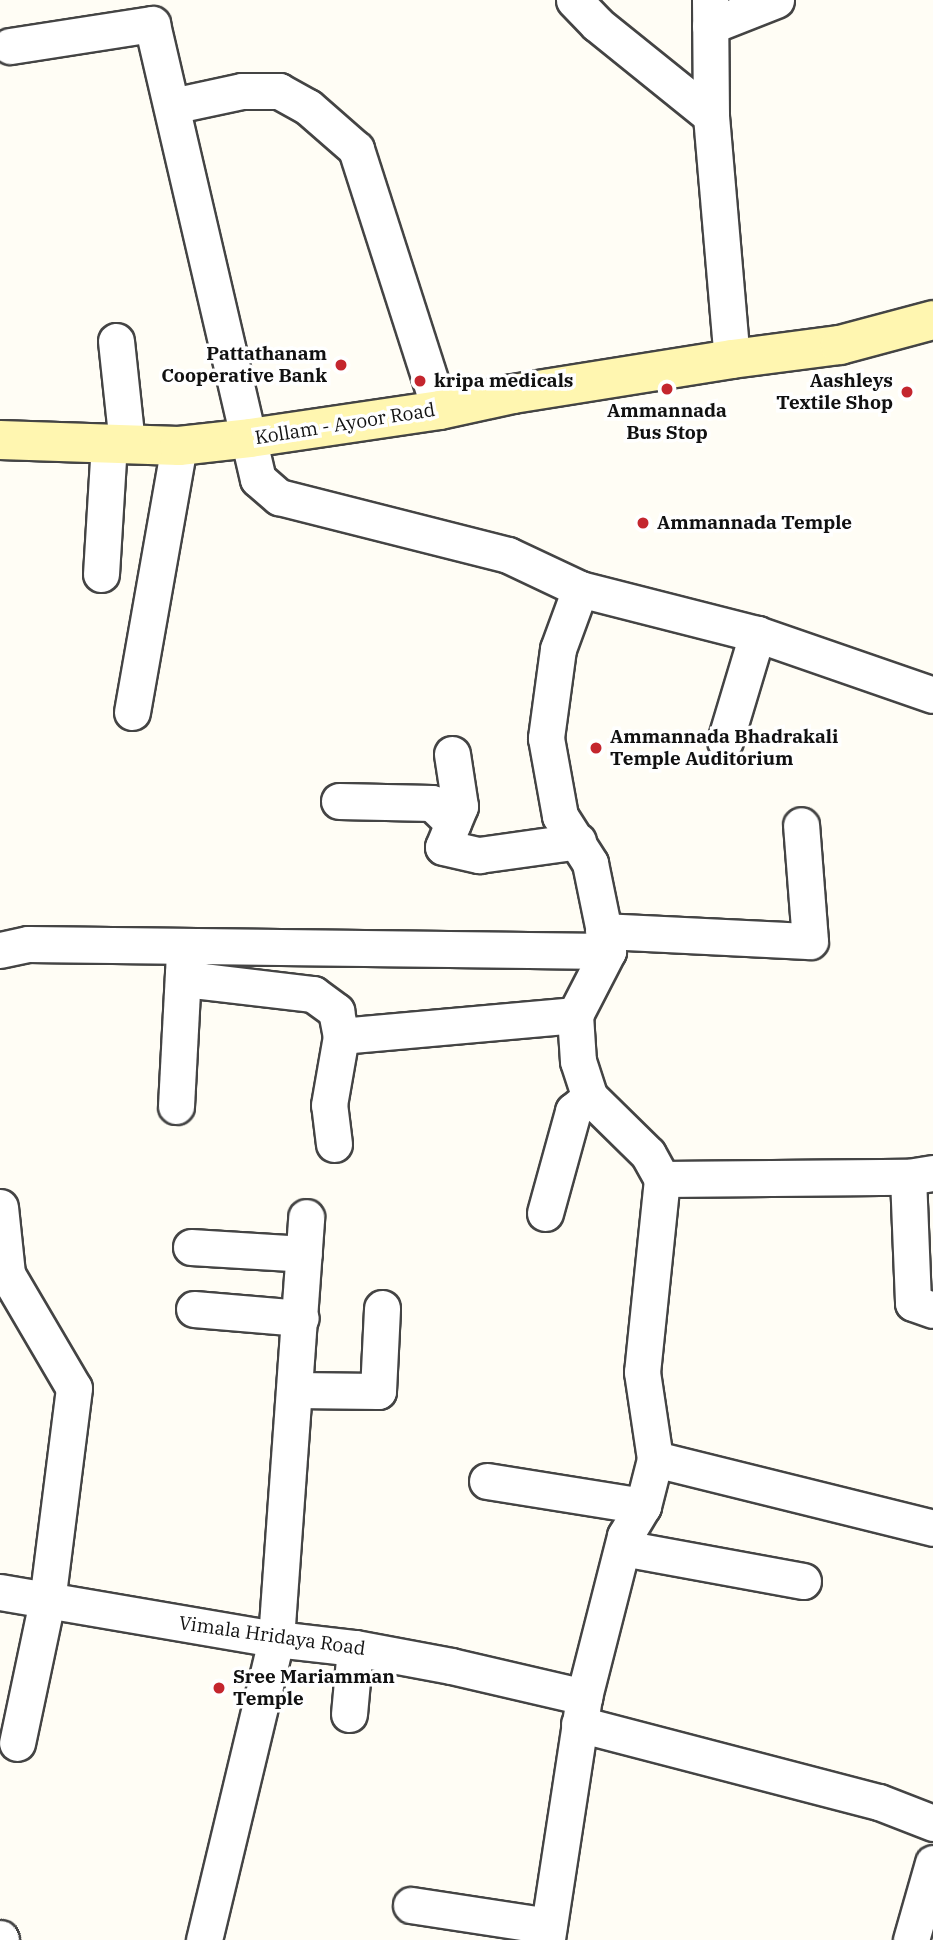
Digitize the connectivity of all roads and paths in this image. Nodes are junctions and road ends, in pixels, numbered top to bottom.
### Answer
1 (574, 0) edge
2 (776, 0) edge
3 (710, 13) edge
4 (10, 46) dead end
5 (172, 106) junction
6 (711, 116) junction
7 (933, 320) edge
8 (116, 341) dead end
9 (732, 359) junction
10 (440, 410) junction
11 (250, 438) junction
12 (0, 440) edge
13 (118, 444) junction
14 (179, 446) junction
15 (101, 574) dead end
16 (580, 589) junction
17 (757, 634) junction
18 (933, 695) edge
19 (132, 712) dead end
20 (724, 741) dead end
21 (452, 754) dead end
22 (339, 801) dead end
23 (453, 823) junction
24 (801, 825) dead end
25 (578, 841) junction
26 (605, 941) junction
27 (0, 950) edge
28 (184, 961) junction
29 (575, 1015) junction
30 (341, 1036) junction
31 (590, 1097) junction
32 (176, 1106) dead end
33 (334, 1144) dead end
34 (920, 1175) edge
35 (662, 1179) junction
36 (0, 1207) edge
37 (545, 1213) dead end
38 (306, 1217) dead end
39 (2, 1247) edge
40 (191, 1247) dead end
41 (304, 1254) junction
42 (382, 1308) dead end
43 (194, 1309) dead end
44 (933, 1310) edge
45 (301, 1318) junction
46 (296, 1390) junction
47 (655, 1459) junction
48 (487, 1481) dead end
49 (643, 1506) junction
50 (933, 1528) edge
51 (623, 1548) junction
52 (803, 1581) dead end
53 (0, 1592) edge
54 (47, 1601) junction
55 (276, 1639) junction
56 (355, 1647) junction
57 (582, 1711) junction
58 (349, 1714) dead end
59 (17, 1743) dead end
60 (933, 1823) edge
61 (933, 1863) edge
62 (411, 1905) dead end
63 (548, 1933) edge
64 (204, 1940) edge
65 (911, 1940) edge

1 - 6 street
2 - 3 street
3 - 6 street
4 - 5 street
5 - 10 street
5 - 11 street
6 - 9 street
7 - 9 main road, Kollam - Ayoor Road
8 - 13 street
9 - 10 main road, Kollam - Ayoor Road
10 - 11 main road, Kollam - Ayoor Road
11 - 14 main road, Kollam - Ayoor Road
11 - 16 street
12 - 13 main road, Kollam - Ayoor Road
13 - 14 main road, Kollam - Ayoor Road
13 - 15 street
14 - 19 street
16 - 17 street
16 - 25 street
17 - 18 street
17 - 20 street
21 - 23 street
22 - 23 street
23 - 25 street
24 - 26 street
25 - 26 street
26 - 28 street
26 - 29 street
27 - 28 street
28 - 30 street
28 - 32 street
29 - 30 street
29 - 31 street
30 - 33 street
31 - 35 street
31 - 37 street
34 - 35 street
34 - 44 street
35 - 47 street
36 - 39 street
38 - 41 street
39 - 54 street
40 - 41 street
41 - 45 street
42 - 46 street
43 - 45 street
45 - 46 street
46 - 55 street
47 - 49 street
47 - 50 street
48 - 49 street
49 - 51 street
51 - 52 street
51 - 57 street
53 - 54 street, Vimala Hridaya Road
54 - 55 street, Vimala Hridaya Road
54 - 59 street
55 - 56 street, Vimala Hridaya Road
55 - 64 street
56 - 57 street, Vimala Hridaya Road
56 - 58 street
57 - 60 street, Vimala Hridaya Road
57 - 63 street
61 - 65 street
62 - 63 street

